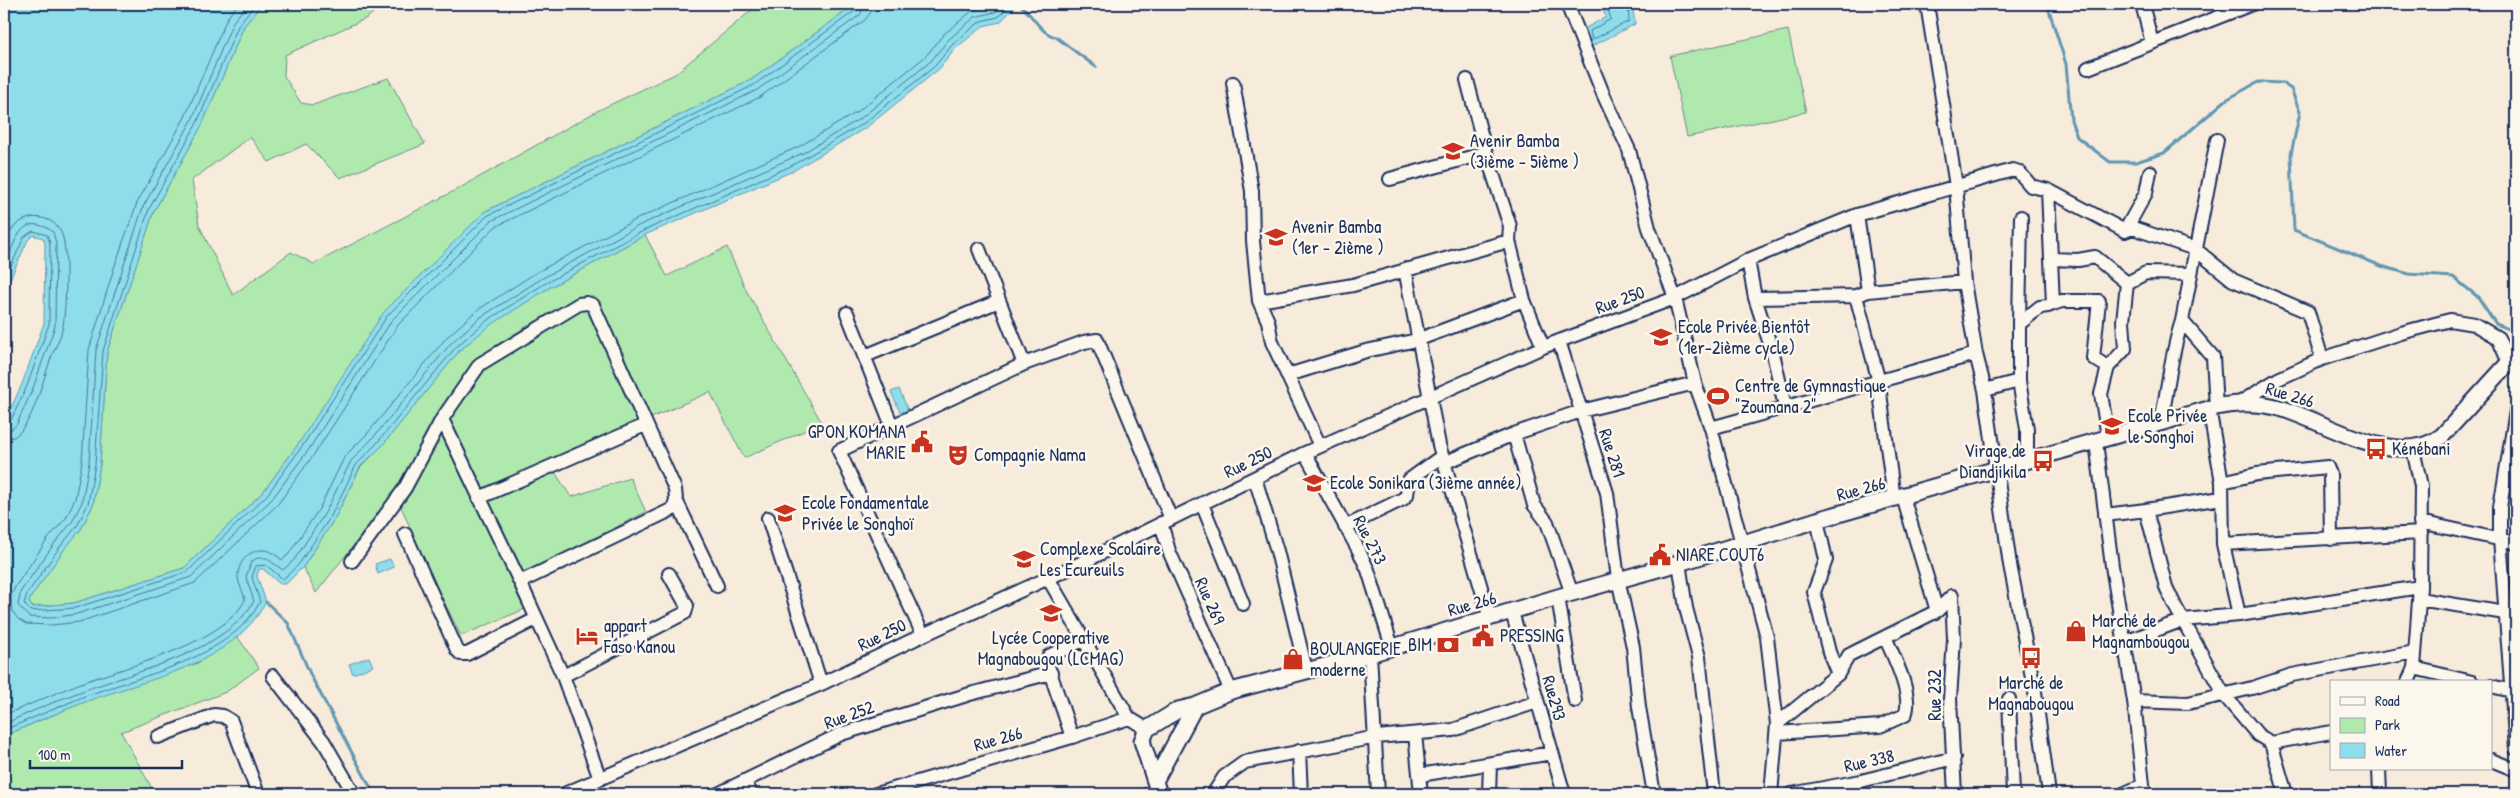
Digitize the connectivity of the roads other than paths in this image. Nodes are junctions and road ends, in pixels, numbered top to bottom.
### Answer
1 (1567, 4) edge
2 (1926, 4) edge
3 (2142, 4) edge
4 (2252, 4) edge
5 (2234, 7) edge
6 (2152, 43) junction
7 (2088, 68) dead end
8 (1467, 80) dead end
9 (1233, 83) dead end
10 (2217, 140) dead end
11 (1486, 153) junction
12 (2150, 172) dead end
13 (1390, 179) dead end
14 (1956, 186) junction
15 (2048, 190) junction
16 (1857, 215) junction
17 (2021, 217) dead end
18 (2125, 230) junction
19 (1509, 241) junction
20 (979, 249) dead end
21 (2195, 249) junction
22 (2051, 259) junction
23 (1748, 260) junction
24 (1405, 269) junction
25 (2190, 274) junction
26 (1964, 282) junction
27 (2127, 284) junction
28 (1862, 294) junction
29 (1675, 298) junction
30 (1756, 298) junction
31 (1524, 300) junction
32 (999, 301) junction
33 (1259, 302) junction
34 (2053, 304) junction
35 (847, 312) dead end
36 (2182, 321) junction
37 (2019, 324) junction
38 (1417, 340) junction
39 (1558, 341) junction
40 (1543, 347) junction
41 (1976, 354) junction
42 (865, 356) junction
43 (2322, 359) junction
44 (2514, 361) edge
45 (1024, 364) junction
46 (2108, 367) junction
47 (1288, 375) junction
48 (1879, 381) junction
49 (2019, 382) junction
50 (1695, 384) junction
51 (1985, 390) junction
52 (1429, 398) junction
53 (2241, 402) junction
54 (1785, 407) junction
55 (2212, 408) junction
56 (1581, 411) junction
57 (2516, 411) edge
58 (442, 419) junction
59 (2161, 422) junction
60 (645, 425) junction
61 (892, 426) junction
62 (1711, 428) junction
63 (1514, 434) junction
64 (2102, 440) junction
65 (1320, 446) junction
66 (2414, 449) junction
67 (1305, 453) junction
68 (1444, 459) junction
69 (2026, 462) junction
70 (2511, 468) edge
71 (1998, 470) junction
72 (1255, 478) junction
73 (2222, 482) junction
74 (479, 498) junction
75 (1899, 498) junction
76 (2221, 498) junction
77 (676, 500) junction
78 (1202, 504) junction
79 (2146, 510) junction
80 (2105, 515) junction
81 (768, 518) dead end
82 (1817, 520) junction
83 (1166, 521) junction
84 (1345, 527) junction
85 (2421, 527) junction
86 (405, 534) dead end
87 (2331, 539) junction
88 (2500, 540) junction
89 (2516, 543) edge
90 (1741, 544) junction
91 (2224, 544) junction
92 (352, 562) dead end
93 (1679, 563) junction
94 (669, 574) dead end
95 (1048, 578) junction
96 (1618, 580) junction
97 (520, 582) junction
98 (717, 586) dead end
99 (2420, 593) junction
100 (1565, 595) junction
101 (1243, 604) dead end
102 (1937, 611) junction
103 (1512, 612) junction
104 (2238, 615) junction
105 (2510, 615) edge
106 (1490, 618) junction
107 (536, 619) junction
108 (2183, 620) junction
109 (923, 635) junction
110 (1885, 637) junction
111 (1086, 640) junction
112 (2125, 642) junction
113 (1392, 647) junction
114 (2415, 652) junction
115 (1370, 654) junction
116 (2414, 668) junction
117 (1306, 670) junction
118 (1051, 673) junction
119 (1838, 674) junction
120 (273, 676) dead end
121 (563, 676) junction
122 (2409, 680) edge
123 (2464, 680) edge
124 (821, 684) junction
125 (2492, 686) edge
126 (1231, 691) junction
127 (2514, 691) edge
128 (2224, 695) junction
129 (2009, 699) dead end
130 (2134, 701) junction
131 (1201, 702) junction
132 (1537, 702) junction
133 (1575, 702) dead end
134 (1129, 718) junction
135 (1777, 728) junction
136 (1147, 729) junction
137 (2330, 732) edge
138 (1416, 734) junction
139 (1072, 737) junction
140 (1377, 737) junction
141 (158, 738) dead end
142 (2271, 743) junction
143 (2516, 749) edge
144 (1299, 751) junction
145 (1552, 753) junction
146 (1954, 758) junction
147 (2492, 760) edge
148 (1490, 765) junction
149 (2379, 770) edge
150 (2516, 770) edge
151 (1420, 775) junction
152 (600, 779) junction
153 (745, 781) junction
154 (1155, 790) edge
155 (2144, 790) edge
156 (258, 794) edge
157 (354, 794) edge
158 (567, 794) edge
159 (718, 794) edge
160 (751, 794) edge
161 (876, 794) edge
162 (1213, 794) edge
163 (1301, 794) edge
164 (1378, 794) edge
165 (1422, 794) edge
166 (1489, 794) edge
167 (1564, 794) edge
168 (1654, 794) edge
169 (1714, 794) edge
170 (1771, 794) edge
171 (1790, 794) edge
172 (1955, 794) edge
173 (2012, 794) edge
174 (2049, 794) edge
175 (2124, 794) edge
176 (2286, 794) edge
177 (2380, 794) edge

1 - 29 street
2 - 14 street
3 - 6 street
4 - 5 street
5 - 6 street
6 - 7 street
8 - 11 street
9 - 33 street
10 - 21 street
11 - 13 street
11 - 19 street
12 - 18 street
14 - 15 street, Rue 250
14 - 16 street, Rue 250
14 - 26 street
15 - 18 street
15 - 22 street
16 - 23 street, Rue 250
16 - 28 street
17 - 37 street
18 - 21 street
19 - 24 street
19 - 31 street
20 - 32 street
21 - 25 street
21 - 43 street
22 - 27 street
22 - 34 street
23 - 29 street, Rue 250
23 - 30 street
24 - 33 street
24 - 38 street
25 - 27 street
25 - 36 street
26 - 28 street
26 - 41 street
27 - 46 street
28 - 30 street
28 - 48 street
29 - 39 street, Rue 250
29 - 50 street
30 - 54 street
31 - 38 street
31 - 40 street
32 - 42 street
32 - 45 street
33 - 47 street
34 - 37 street
34 - 46 street
35 - 42 street
36 - 55 street
36 - 59 street
37 - 49 street
38 - 47 street
38 - 52 street
39 - 40 street, Rue 250
39 - 56 street, Rue 281
40 - 52 street, Rue 250
41 - 48 street
41 - 51 street
42 - 61 street
43 - 44 street
43 - 53 street
44 - 66 main road, Rue 266
45 - 61 street
45 - 83 street, Rue 269
46 - 64 street
47 - 65 street
48 - 54 street
48 - 75 street
49 - 51 street
49 - 69 street
50 - 56 street
50 - 62 street
51 - 71 street
52 - 65 street, Rue 250
52 - 68 street
53 - 55 main road, Rue 266
53 - 66 main road, Rue 266
54 - 62 street
55 - 59 main road, Rue 266
55 - 73 street
56 - 63 street
56 - 96 street, Rue 281
57 - 70 street
58 - 60 street
58 - 74 street
58 - 92 street
59 - 64 main road, Rue 266
60 - 74 street
60 - 77 street
61 - 109 street
62 - 90 street
63 - 68 street
63 - 100 street
64 - 69 main road, Rue 266
64 - 80 street
65 - 67 street, Rue 250
66 - 85 street
67 - 72 street, Rue 250
67 - 84 street, Rue 273
68 - 84 street
68 - 106 street
69 - 71 main road, Rue 266
70 - 88 street
71 - 75 main road, Rue 266
71 - 174 street
72 - 78 street, Rue 250
72 - 117 street
73 - 76 street
73 - 87 street
74 - 97 street
75 - 82 main road, Rue 266
75 - 102 street
76 - 79 street
76 - 91 street
77 - 97 street
77 - 98 street
78 - 83 street, Rue 250
78 - 101 street
79 - 80 street
79 - 108 street
80 - 112 street
81 - 124 street
82 - 90 main road, Rue 266
82 - 119 street
83 - 95 street, Rue 250
83 - 126 street, Rue 269
84 - 113 street, Rue 273
85 - 87 street
85 - 88 street
85 - 99 street
86 - 107 street
87 - 91 street
88 - 89 street
88 - 105 street
90 - 93 main road, Rue 266
90 - 135 street
91 - 104 street
93 - 96 main road, Rue 266
93 - 169 street
94 - 121 street
95 - 109 street, Rue 250
95 - 111 street
96 - 100 main road, Rue 266
96 - 168 street, Rue 281
97 - 107 street
99 - 104 street
99 - 105 street
99 - 114 street
100 - 103 main road, Rue 266
100 - 133 street
102 - 110 street
102 - 146 street, Rue 232
103 - 106 main road, Rue 266
103 - 132 street, Rue293
104 - 108 street
105 - 127 street
106 - 113 main road, Rue 266
107 - 121 street
108 - 112 street
108 - 128 street
109 - 124 street, Rue 250
110 - 119 street
110 - 135 street
111 - 118 street
111 - 134 street
112 - 130 street
113 - 115 main road, Rue 266
114 - 116 street
114 - 128 street
115 - 117 main road, Rue 266
115 - 140 street
116 - 122 street
116 - 123 street
117 - 126 main road, Rue 266
118 - 139 street
118 - 153 street, Rue 252
119 - 135 street
120 - 157 street
121 - 152 street
124 - 152 street, Rue 250
125 - 127 street
126 - 131 main road, Rue 266
127 - 143 street
128 - 130 street
128 - 142 street
129 - 173 street
130 - 155 street
131 - 136 main road, Rue 266
131 - 154 main road
132 - 138 street
132 - 145 street, Rue293
134 - 136 street
134 - 139 street, Rue 266
135 - 170 street
136 - 154 main road
137 - 142 street
138 - 140 street
138 - 151 street
139 - 161 street, Rue 266
140 - 144 street
140 - 164 street
141 - 156 street
142 - 176 street
144 - 162 street
144 - 163 street
145 - 148 street
145 - 167 street, Rue293
146 - 171 street, Rue 338
146 - 172 street, Rue 232
147 - 150 street
148 - 151 street
148 - 166 street
149 - 177 street
151 - 165 street
152 - 158 street, Rue 250
153 - 159 street, Rue 252
153 - 160 street
155 - 175 street

